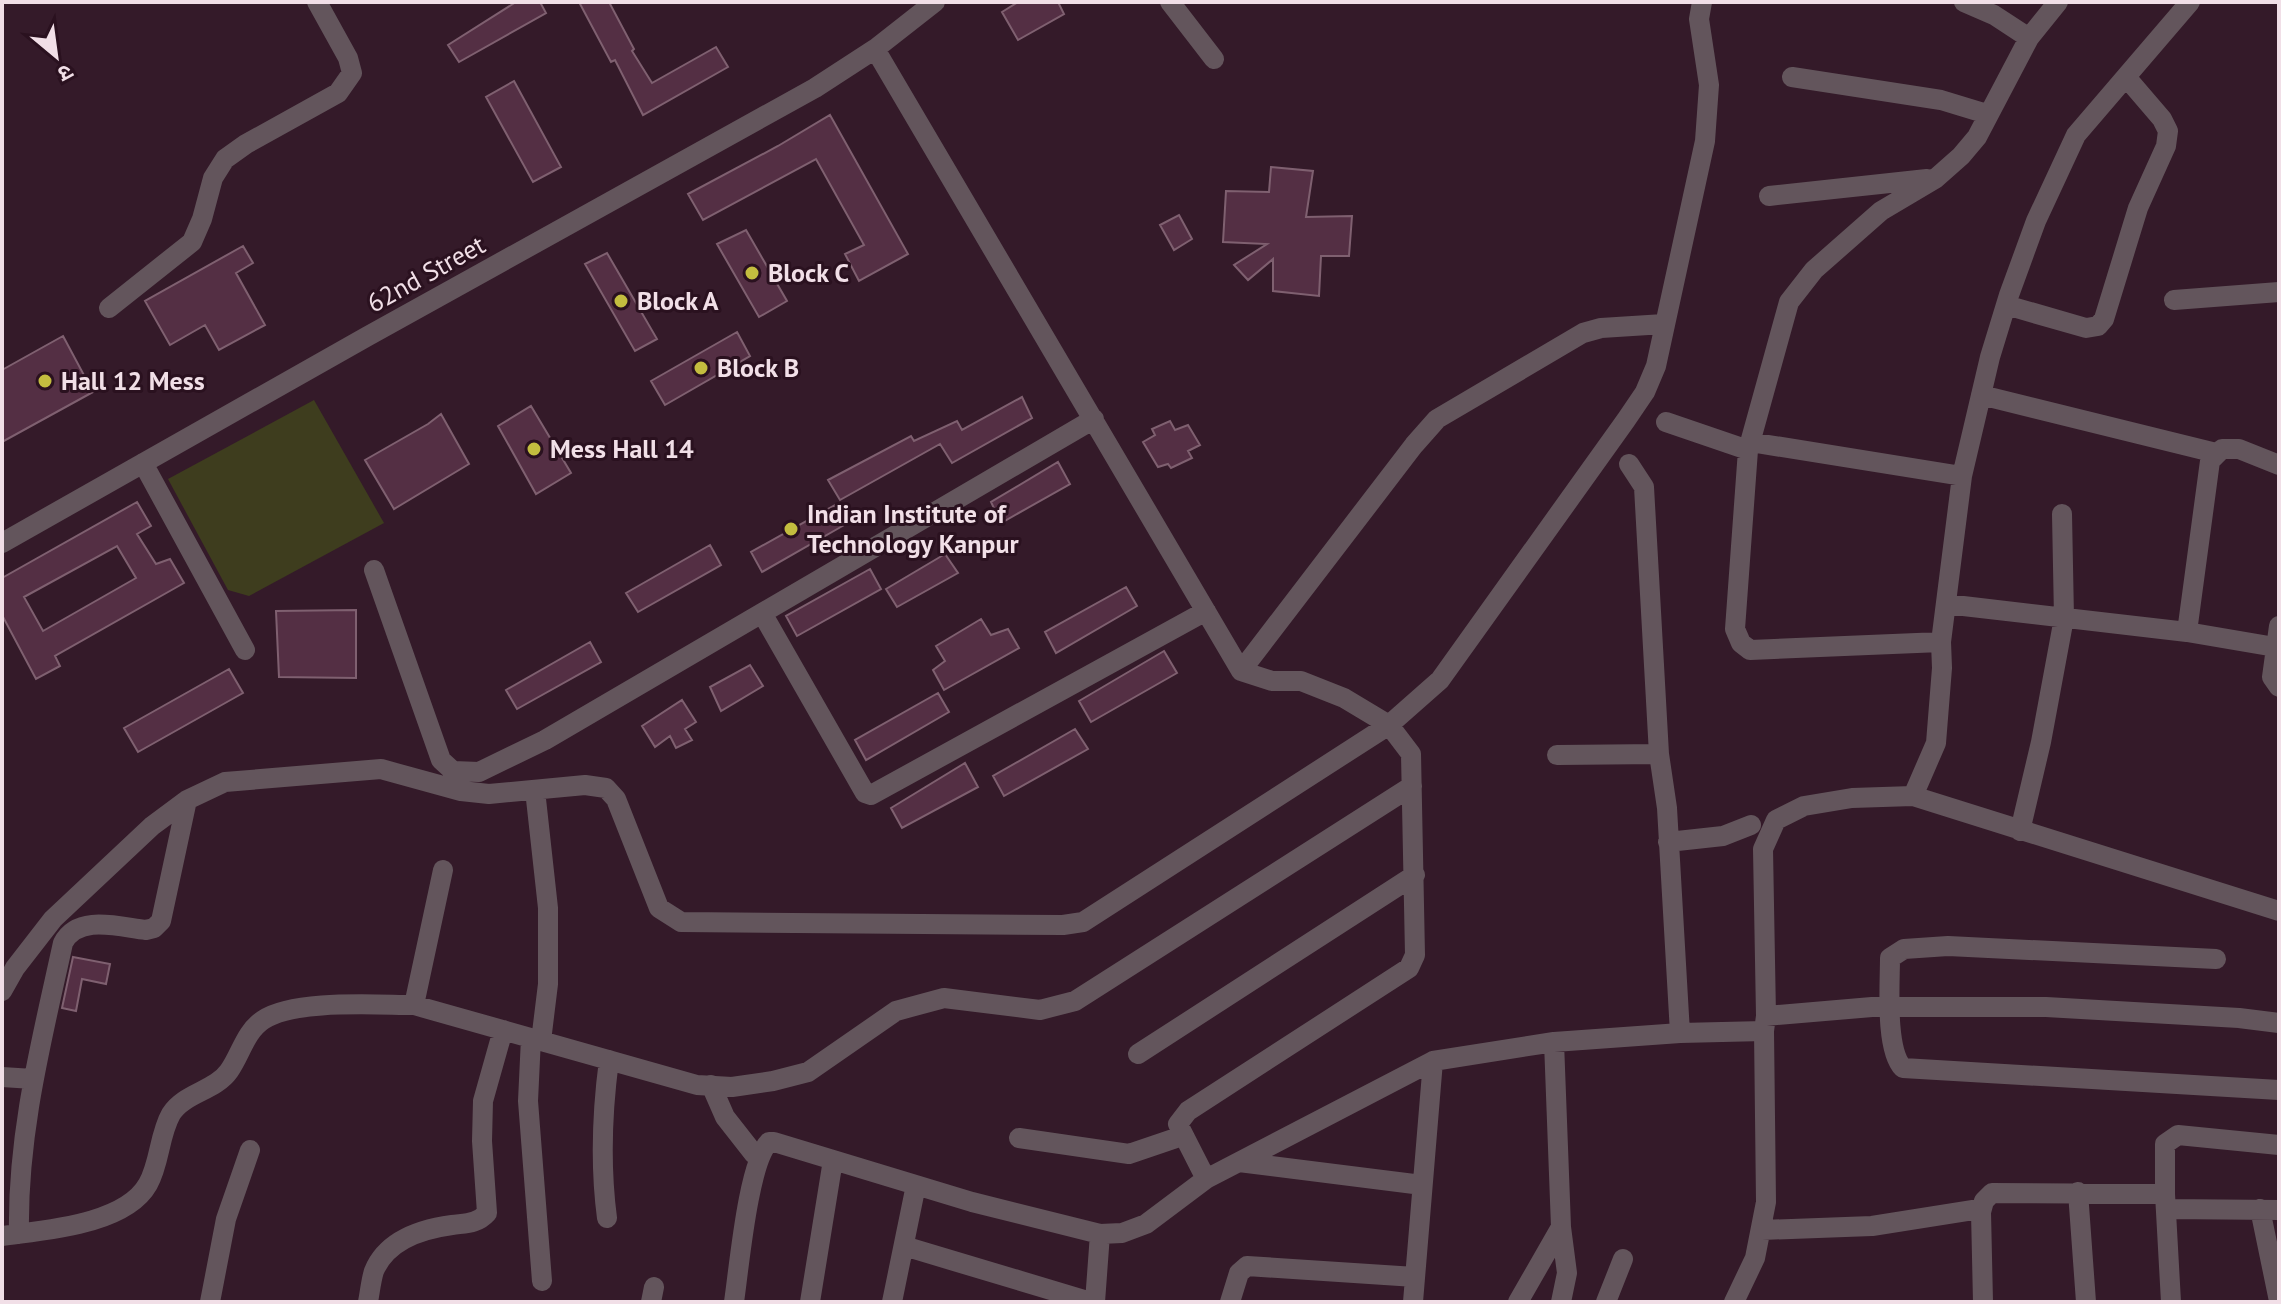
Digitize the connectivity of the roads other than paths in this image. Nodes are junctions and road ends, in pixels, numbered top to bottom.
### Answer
1 (317, 2) edge
2 (935, 2) edge
3 (1170, 2) edge
4 (1702, 2) edge
5 (1964, 2) edge
6 (2058, 2) edge
7 (2190, 2) edge
8 (2029, 38) junction
9 (875, 49) junction
10 (1214, 59) dead end
11 (1792, 77) dead end
12 (2126, 77) junction
13 (1987, 114) junction
14 (1935, 179) junction
15 (1769, 196) dead end
16 (2279, 292) edge
17 (2174, 300) dead end
18 (2006, 305) junction
19 (109, 308) dead end
20 (1664, 324) junction
21 (1981, 395) junction
22 (1094, 419) junction
23 (1666, 422) dead end
24 (1749, 446) junction
25 (2216, 453) junction
26 (143, 463) junction
27 (1629, 464) dead end
28 (2279, 465) edge
29 (1962, 476) junction
30 (2062, 514) dead end
31 (2, 543) edge
32 (374, 570) dead end
33 (1946, 604) junction
34 (1206, 611) junction
35 (762, 613) junction
36 (2064, 618) junction
37 (2187, 632) junction
38 (2277, 636) edge
39 (1941, 642) junction
40 (245, 650) dead end
41 (1241, 671) junction
42 (2279, 687) edge
43 (1389, 725) junction
44 (1659, 754) junction
45 (1557, 755) dead end
46 (1412, 786) junction
47 (535, 790) junction
48 (1913, 796) junction
49 (187, 800) junction
50 (1751, 825) dead end
51 (2020, 831) junction
52 (1668, 842) junction
53 (443, 870) dead end
54 (1415, 875) junction
55 (2279, 911) edge
56 (2216, 959) dead end
57 (2, 991) edge
58 (414, 1005) junction
59 (1890, 1007) junction
60 (2279, 1023) edge
61 (1765, 1024) junction
62 (503, 1030) junction
63 (1680, 1033) junction
64 (536, 1039) junction
65 (1554, 1042) junction
66 (1138, 1054) dead end
67 (609, 1060) junction
68 (1433, 1061) junction
69 (2, 1077) edge
70 (33, 1079) junction
71 (711, 1085) junction
72 (2279, 1090) edge
73 (1182, 1136) junction
74 (1019, 1138) dead end
75 (2279, 1145) edge
76 (250, 1150) dead end
77 (759, 1155) junction
78 (833, 1160) junction
79 (1239, 1162) junction
80 (1206, 1179) junction
81 (916, 1185) junction
82 (1422, 1185) junction
83 (2078, 1192) junction
84 (2166, 1202) junction
85 (2270, 1210) edge
86 (1981, 1212) junction
87 (607, 1218) dead end
88 (1561, 1227) junction
89 (1762, 1230) junction
90 (1100, 1234) junction
91 (10, 1235) edge
92 (904, 1246) junction
93 (1623, 1259) dead end
94 (1415, 1277) junction
95 (542, 1281) dead end
96 (2279, 1301) edge
97 (210, 1302) edge
98 (368, 1302) edge
99 (734, 1302) edge
100 (810, 1302) edge
101 (892, 1302) edge
102 (1093, 1302) edge
103 (1230, 1302) edge
104 (1413, 1302) edge
105 (1518, 1302) edge
106 (1561, 1302) edge
107 (1606, 1302) edge
108 (1734, 1302) edge
109 (1983, 1302) edge
110 (2086, 1302) edge
111 (2171, 1302) edge

1 - 19 street
2 - 9 street, 62nd Street
3 - 10 street
4 - 20 street
5 - 8 street
6 - 8 street
7 - 12 street
8 - 13 street
9 - 22 street
9 - 26 street, 62nd Street
11 - 13 street
12 - 18 street
12 - 18 street
13 - 14 street
14 - 15 street
14 - 24 street
16 - 17 street
18 - 21 street
20 - 41 street
20 - 43 street
21 - 25 street
21 - 29 street
22 - 34 street
22 - 35 street
23 - 24 street
24 - 29 street
24 - 39 street
25 - 28 street
25 - 37 street
26 - 31 street, 62nd Street
26 - 40 street
27 - 44 street
29 - 33 street
30 - 36 street
32 - 35 street
33 - 36 street
33 - 39 street
34 - 35 street
34 - 41 street
36 - 37 street
36 - 51 street
37 - 38 street
38 - 42 street
39 - 48 street
41 - 43 street
43 - 46 street
43 - 47 street
44 - 45 street
44 - 52 street
46 - 54 street
46 - 71 street
47 - 49 street
47 - 64 street
48 - 51 street
48 - 61 street
49 - 57 street
49 - 70 street
50 - 52 street
51 - 55 street
52 - 63 street
53 - 58 street
54 - 66 street
54 - 73 street
56 - 59 street
58 - 62 street
58 - 91 street
59 - 60 street
59 - 61 street
59 - 72 street
61 - 63 street
61 - 89 street
62 - 64 street
62 - 98 street
63 - 65 street
64 - 67 street
64 - 95 street
65 - 68 street
65 - 88 street
67 - 71 street
67 - 87 street
68 - 79 street
68 - 82 street
69 - 70 street
70 - 91 street
71 - 77 street
73 - 74 street
73 - 80 street
75 - 84 street
76 - 97 street
77 - 78 street
77 - 99 street
78 - 81 street
78 - 100 street
79 - 80 street
79 - 82 street
80 - 90 street
81 - 90 street
81 - 92 street
82 - 94 street
83 - 84 street
83 - 86 street
83 - 110 street
84 - 85 street
84 - 111 street
85 - 96 street
86 - 89 street
86 - 109 street
88 - 105 street
88 - 106 street
89 - 108 street
90 - 102 street
92 - 101 street
92 - 102 street
93 - 107 street
94 - 103 street
94 - 104 street

